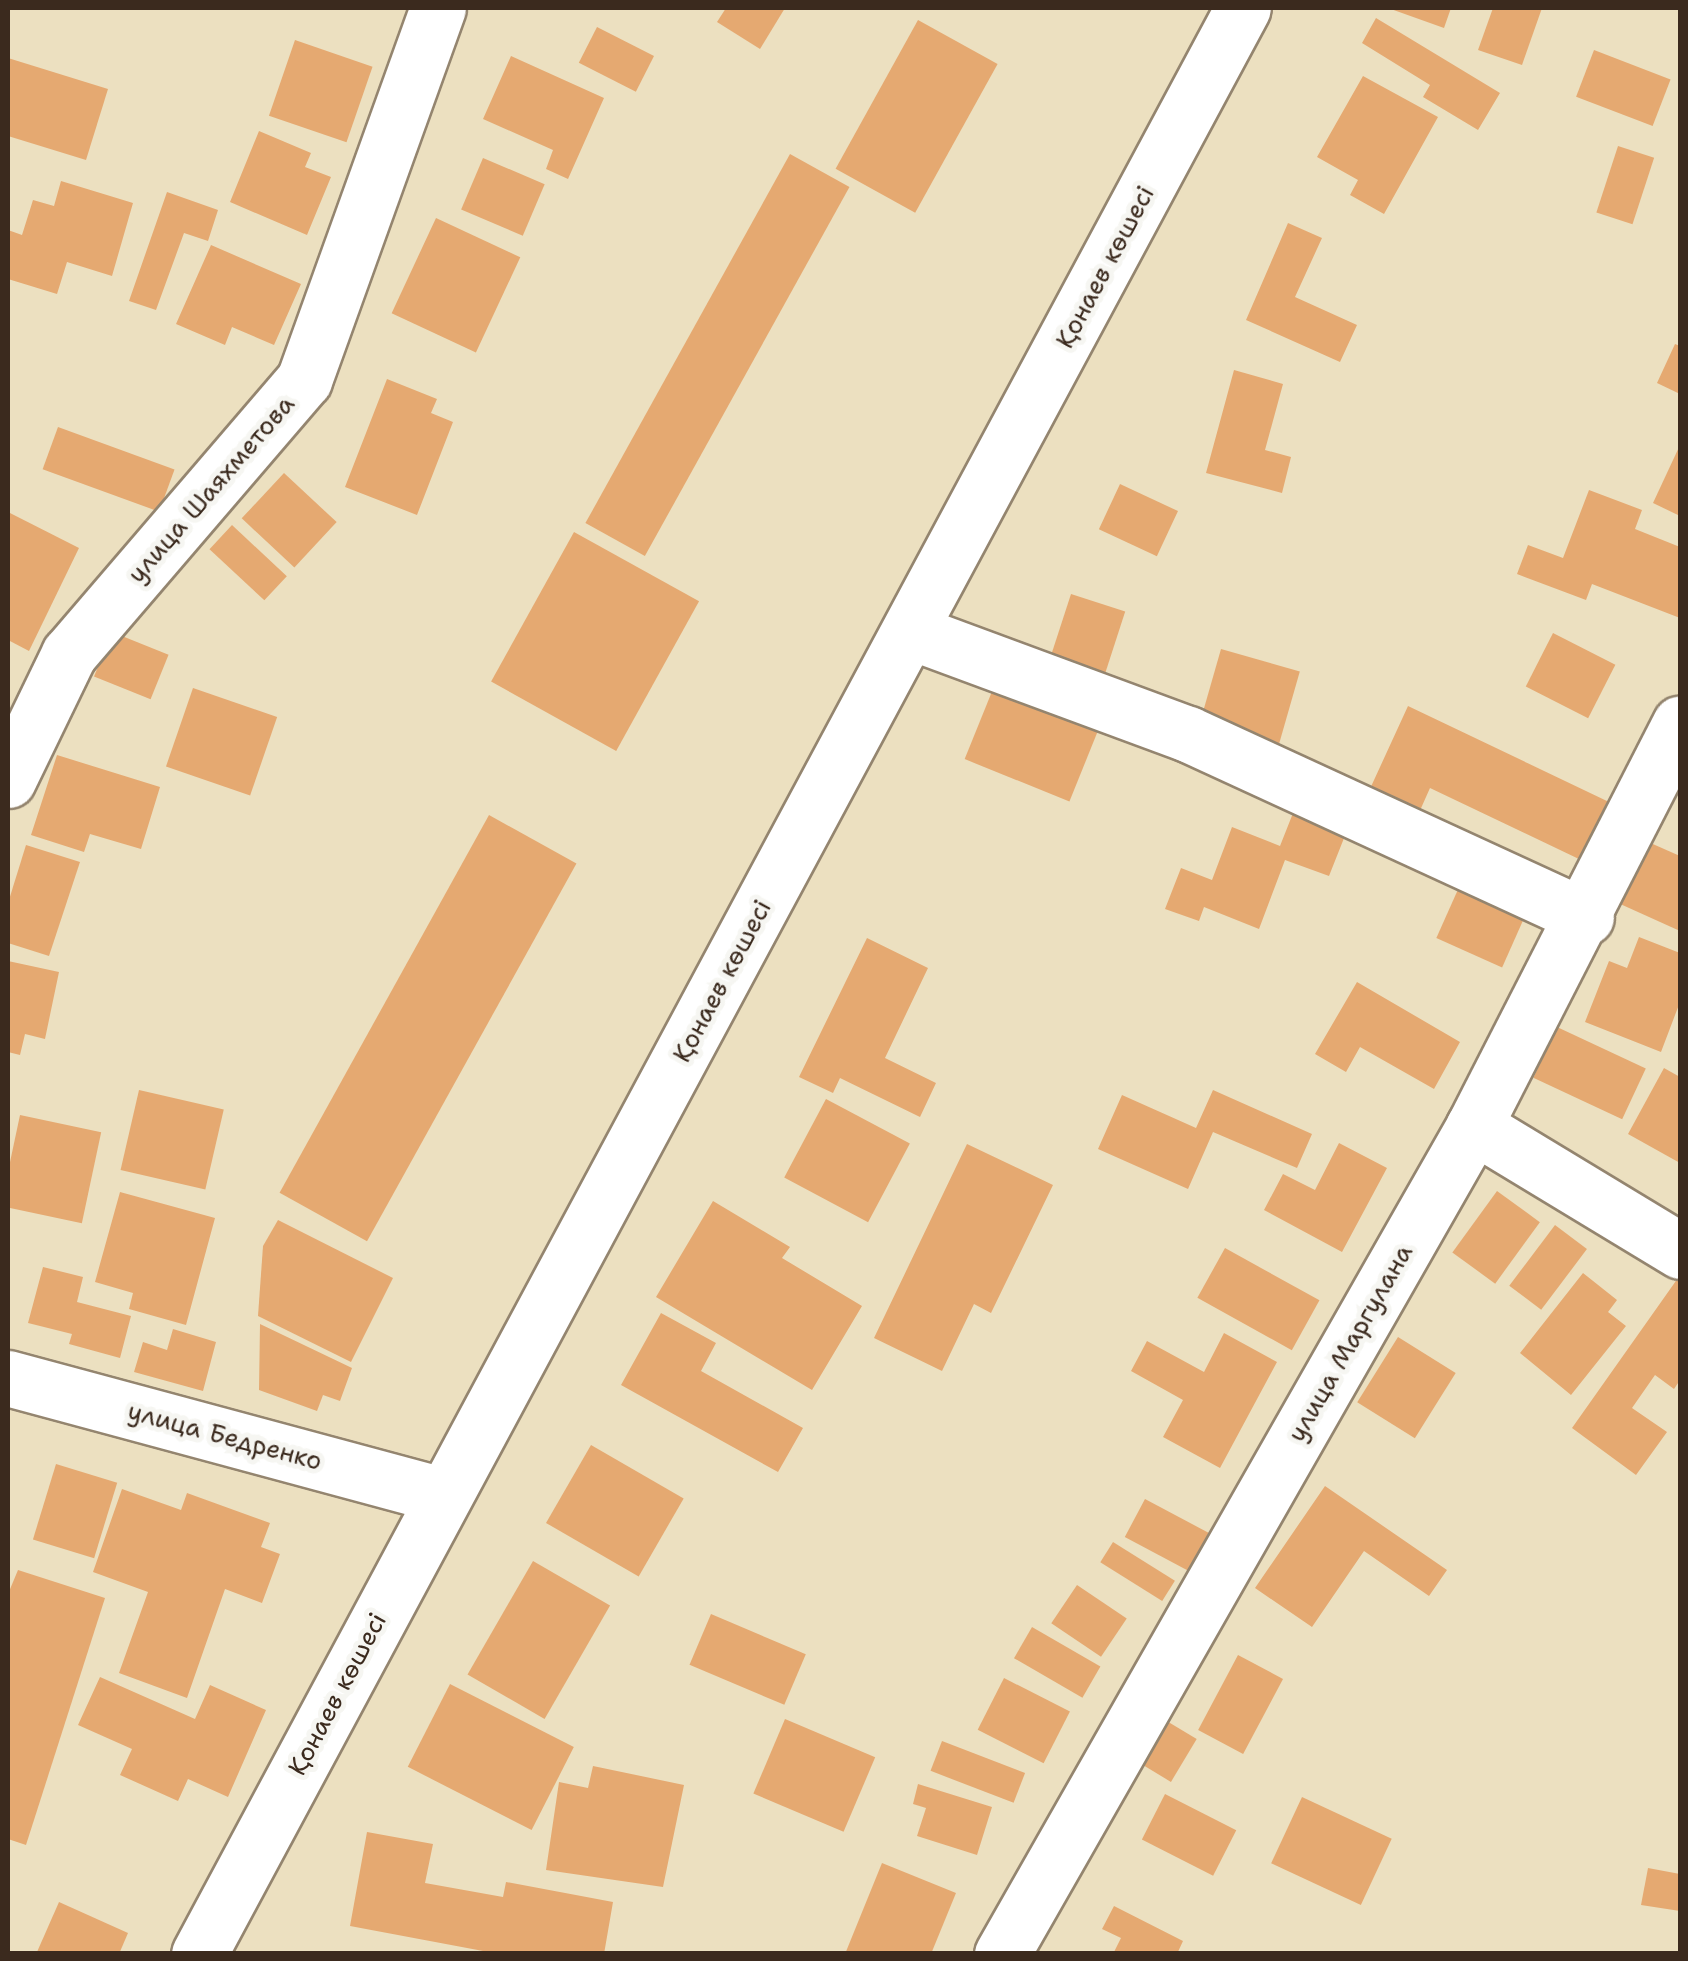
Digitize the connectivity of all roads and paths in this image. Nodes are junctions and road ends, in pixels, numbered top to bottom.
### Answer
1 (438, 8) edge
2 (1244, 8) edge
3 (912, 632) junction
4 (1680, 724) edge
5 (8, 780) edge
6 (1586, 917) junction
7 (1474, 1126) junction
8 (1680, 1251) edge
9 (8, 1378) edge
10 (443, 1494) junction
11 (199, 1954) edge
12 (1002, 1954) edge

1 - 5 street, улица Шаяхметова
2 - 3 street, Қонаев көшесі
3 - 6 street
3 - 10 street, Қонаев көшесі
4 - 6 street, улица Маргулана
6 - 7 street, улица Маргулана
7 - 8 street
7 - 12 street, улица Маргулана
9 - 10 street, улица Бедренко
10 - 11 street, Қонаев көшесі

